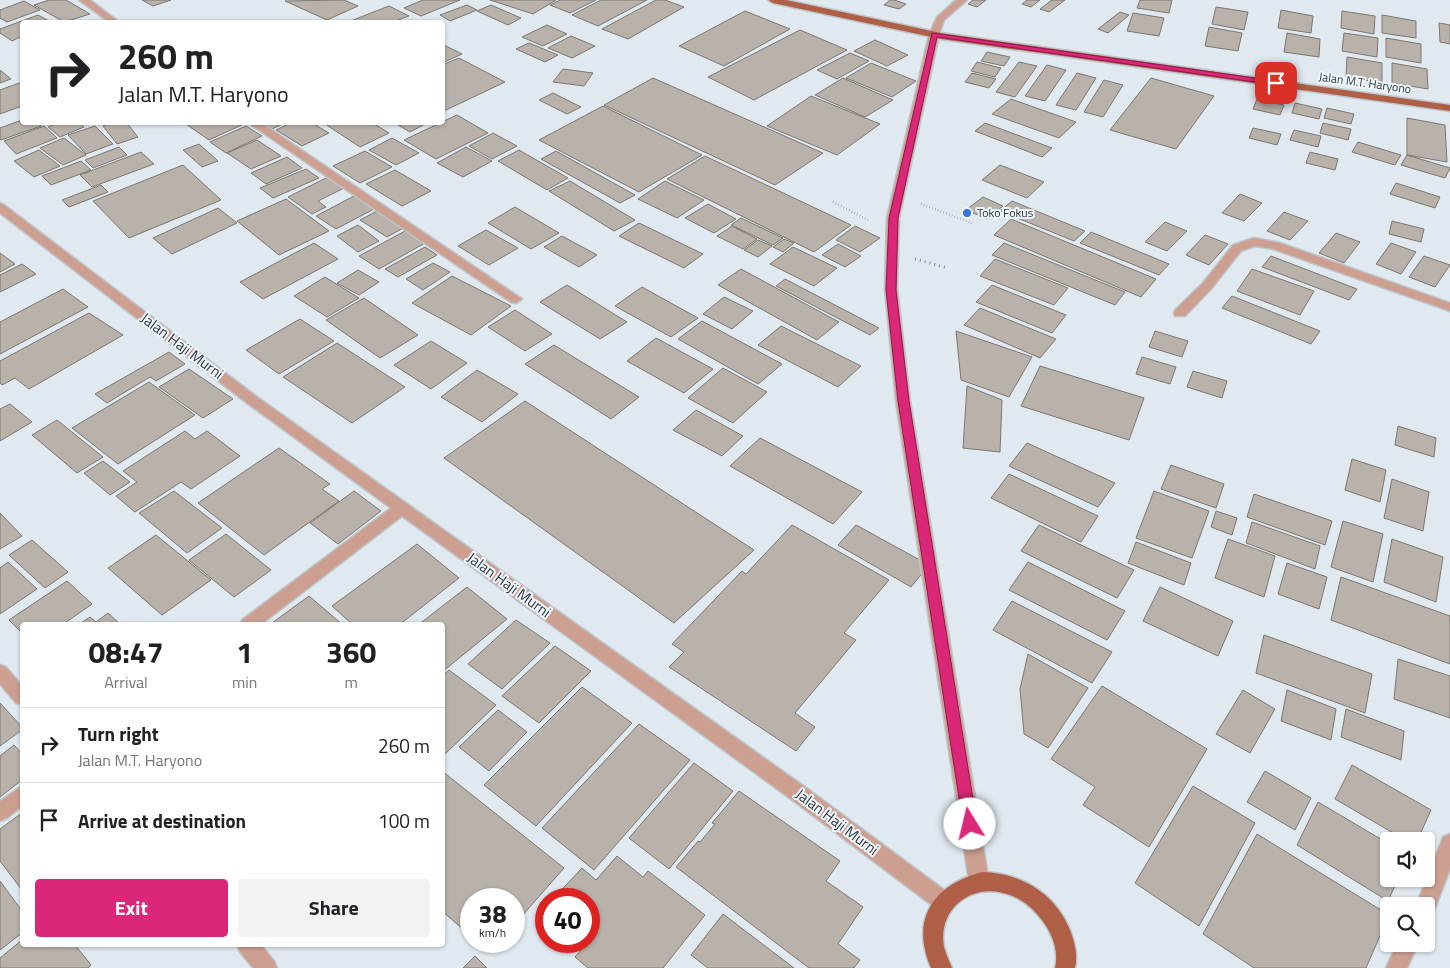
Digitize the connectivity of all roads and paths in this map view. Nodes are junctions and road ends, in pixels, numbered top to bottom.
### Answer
1 (84, 0) edge
2 (773, 0) edge
3 (962, 0) edge
4 (111, 20) edge
5 (934, 35) junction
6 (1450, 108) edge
7 (256, 125) edge
8 (898, 195) junction
9 (833, 202) dead end
10 (0, 206) edge
11 (972, 223) dead end
12 (893, 233) junction
13 (892, 252) junction
14 (948, 268) dead end
15 (516, 299) dead end
16 (1450, 307) edge
17 (1180, 313) dead end
18 (402, 508) junction
19 (252, 622) edge
20 (0, 672) edge
21 (20, 696) edge
22 (20, 797) edge
23 (0, 812) edge
24 (1450, 844) edge
25 (979, 882) junction
26 (1429, 897) edge
27 (944, 902) junction
28 (248, 947) edge
29 (1404, 952) edge
30 (1068, 967) edge
31 (267, 968) edge
32 (942, 968) edge
33 (1396, 968) edge

1 - 4 street
2 - 5 main road, Jalan M.T. Haryono
3 - 5 street
5 - 6 main road, Jalan M.T. Haryono
5 - 8 street
7 - 15 street
8 - 11 path
8 - 12 street
9 - 12 path
10 - 18 street, Jalan Haji Murni
12 - 13 street
13 - 14 path
13 - 25 street
16 - 17 street
18 - 19 street
18 - 27 street, Jalan Haji Murni
20 - 21 street
22 - 23 street
24 - 26 street
25 - 27 main road
25 - 30 main road
27 - 32 main road
28 - 31 street
29 - 33 street

